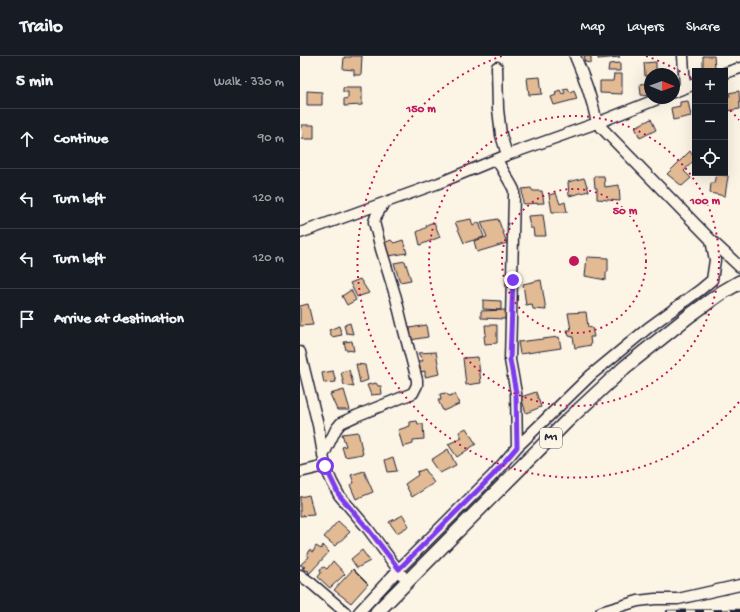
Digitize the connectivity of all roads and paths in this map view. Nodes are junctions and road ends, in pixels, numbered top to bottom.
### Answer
1 (575, 56) edge
2 (683, 56) edge
3 (497, 67) dead end
4 (740, 68) edge
5 (728, 72) edge
6 (692, 85) edge
7 (685, 88) junction
8 (680, 90) edge
9 (645, 104) edge
10 (597, 123) junction
11 (507, 155) junction
12 (497, 160) junction
13 (384, 203) junction
14 (300, 234) edge
15 (711, 240) junction
16 (740, 267) edge
17 (740, 282) edge
18 (300, 352) edge
19 (517, 447) junction
20 (324, 461) junction
21 (300, 472) edge
22 (399, 569) junction
23 (300, 575) edge
24 (407, 581) junction
25 (740, 585) edge
26 (345, 612) edge
27 (359, 612) edge
28 (377, 612) edge
29 (600, 612) edge

1 - 10 street
2 - 7 street
3 - 11 street
4 - 5 street
6 - 7 street
7 - 8 street
9 - 10 street
10 - 11 street
10 - 15 street
11 - 12 street
12 - 13 street
12 - 19 street
13 - 14 street
13 - 20 street
15 - 16 street
15 - 19 street
17 - 24 main road, M1
18 - 20 street
19 - 22 street
20 - 21 street
20 - 22 street
22 - 24 street
22 - 27 street
23 - 26 street
24 - 28 main road, M1
25 - 29 street

